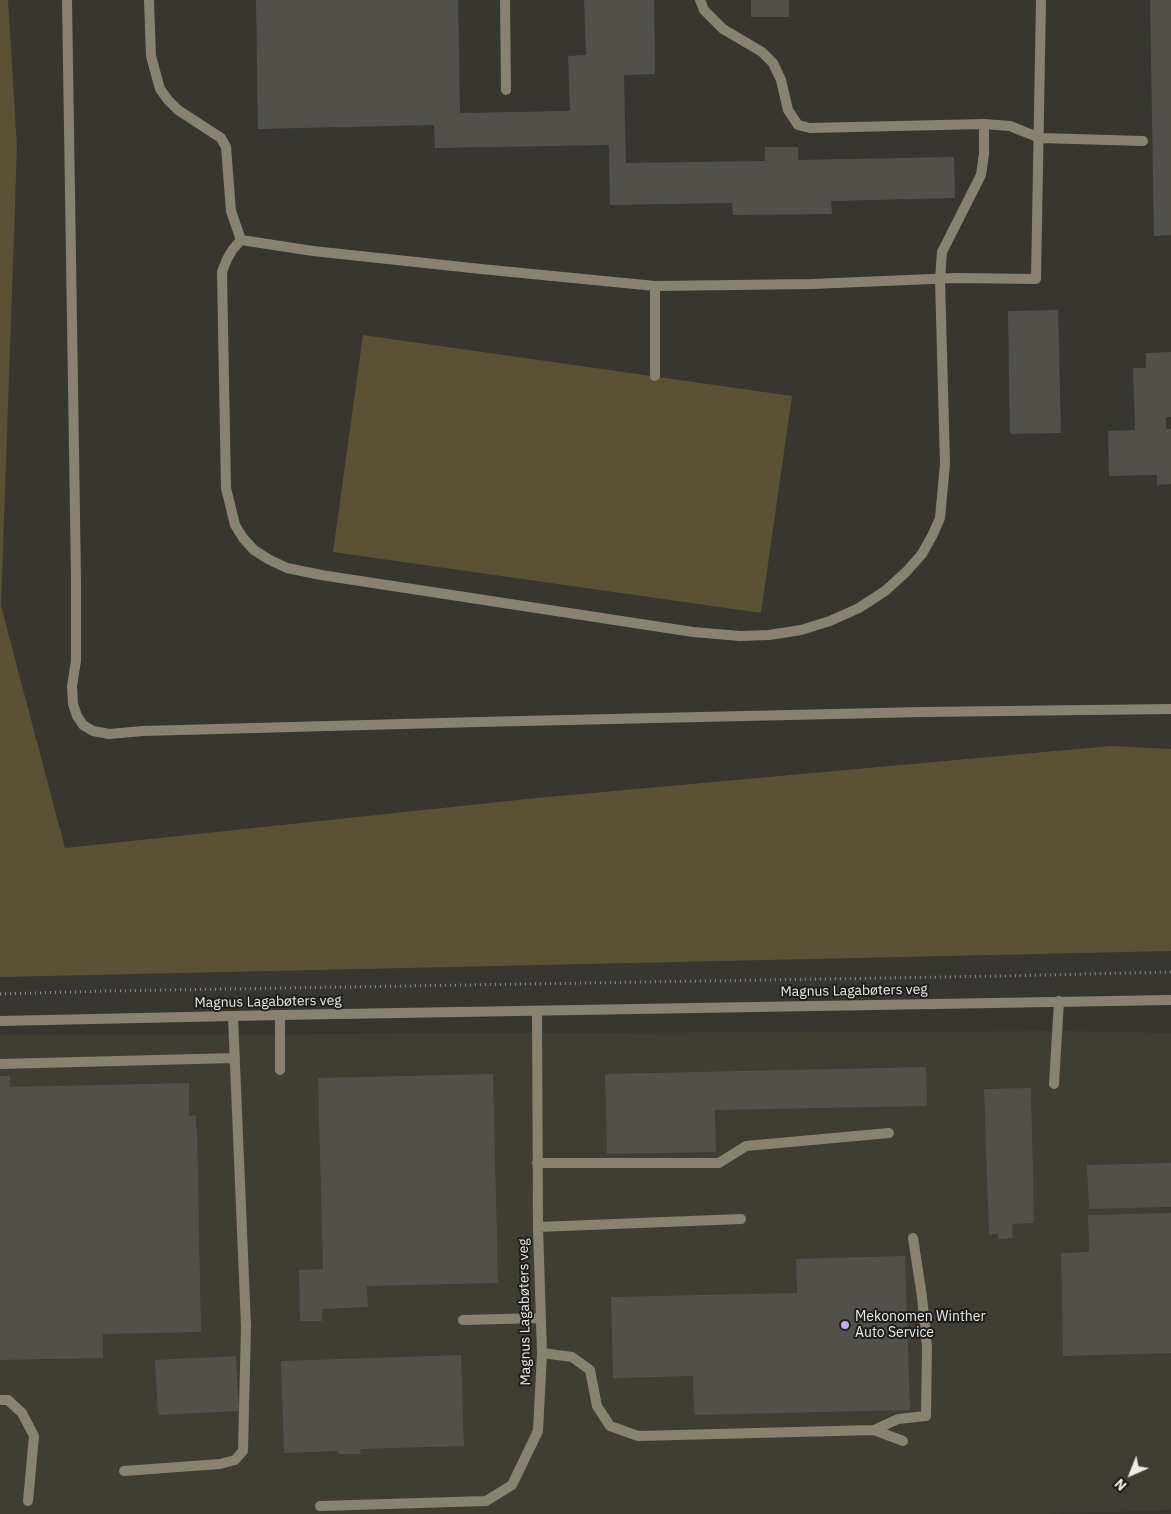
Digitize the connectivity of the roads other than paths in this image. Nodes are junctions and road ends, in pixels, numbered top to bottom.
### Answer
1 (67, 0) edge
2 (149, 0) edge
3 (505, 0) edge
4 (700, 0) edge
5 (1041, 0) edge
6 (506, 90) dead end
7 (984, 124) junction
8 (1040, 138) junction
9 (1143, 141) dead end
10 (241, 240) junction
11 (940, 279) junction
12 (655, 286) junction
13 (655, 376) dead end
14 (1171, 709) edge
15 (1171, 1000) edge
16 (1059, 1001) junction
17 (537, 1012) junction
18 (280, 1015) junction
19 (233, 1017) junction
20 (0, 1021) edge
21 (235, 1058) junction
22 (0, 1064) edge
23 (280, 1070) dead end
24 (1054, 1084) dead end
25 (888, 1133) dead end
26 (538, 1163) junction
27 (741, 1219) dead end
28 (538, 1227) junction
29 (913, 1238) dead end
30 (540, 1318) junction
31 (463, 1320) dead end
32 (542, 1353) junction
33 (0, 1400) edge
34 (874, 1430) junction
35 (903, 1441) dead end
36 (124, 1471) dead end
37 (28, 1501) dead end
38 (320, 1506) dead end

1 - 14 street
2 - 10 street
3 - 6 street
4 - 7 street
5 - 8 street
7 - 8 street
7 - 11 street
8 - 9 street
8 - 11 street
10 - 11 street
10 - 12 street
11 - 12 street
12 - 13 street
15 - 16 street, Magnus Lagabøters veg
16 - 17 street, Magnus Lagabøters veg
16 - 24 street
17 - 18 street, Magnus Lagabøters veg
17 - 26 street, Magnus Lagabøters veg
18 - 19 street, Magnus Lagabøters veg
18 - 23 street
19 - 20 street, Magnus Lagabøters veg
19 - 21 street
21 - 22 street
21 - 36 street
25 - 26 street
26 - 28 street, Magnus Lagabøters veg
27 - 28 street
28 - 30 street, Magnus Lagabøters veg
29 - 34 street
30 - 31 street
30 - 32 street, Magnus Lagabøters veg
32 - 34 street
32 - 38 street, Magnus Lagabøters veg
33 - 37 street
34 - 35 street

